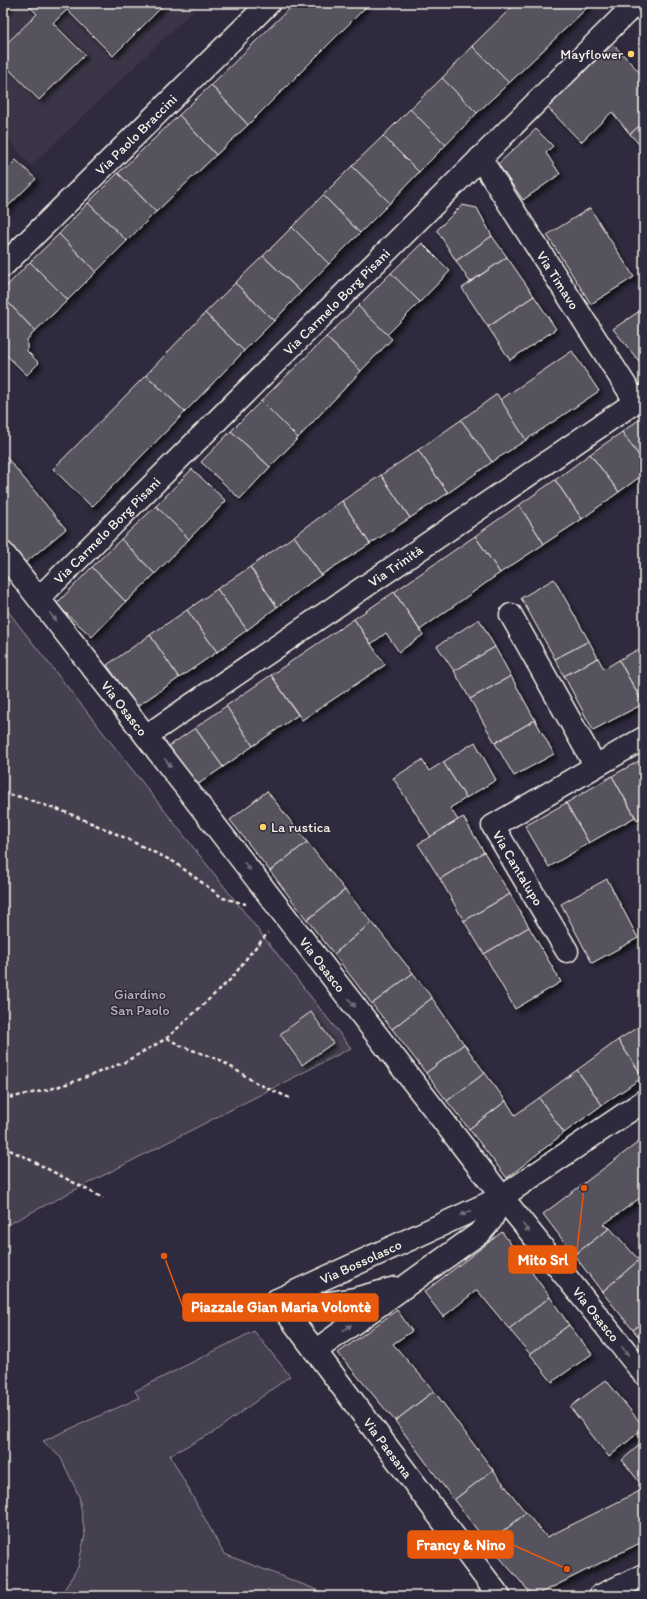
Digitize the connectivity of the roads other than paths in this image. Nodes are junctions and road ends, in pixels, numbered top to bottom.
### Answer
1 (268, 3) edge
2 (637, 9) edge
3 (480, 158) junction
4 (3, 266) edge
5 (640, 399) edge
6 (3, 553) edge
7 (39, 598) junction
8 (512, 615) dead end
9 (146, 736) junction
10 (644, 738) edge
11 (595, 765) junction
12 (567, 951) dead end
13 (644, 1101) edge
14 (502, 1197) junction
15 (409, 1284) junction
16 (277, 1300) junction
17 (315, 1351) junction
18 (644, 1374) edge
19 (644, 1575) edge
20 (499, 1596) edge
21 (600, 1596) edge

1 - 4 street, Via Paolo Braccini
2 - 3 street, Via Carmelo Borg Pisani
3 - 5 street, Via Timavo
3 - 7 street, Via Carmelo Borg Pisani
5 - 9 street, Via Trinità
6 - 7 street, Via Osasco
7 -> 9 street, Via Osasco
8 - 11 street
9 -> 14 street, Via Osasco
10 - 11 street, Via Cantalupo
11 - 12 street, Via Cantalupo
13 - 14 street, Via Bossolasco
14 - 15 street, Via Bossolasco
14 -> 16 street, Via Bossolasco
14 -> 18 street, Via Osasco
15 - 16 street, Via Bossolasco
17 -> 15 street, Via Bossolasco
16 - 17 street, Via Paesana
17 - 20 street, Via Paesana
19 - 21 street

